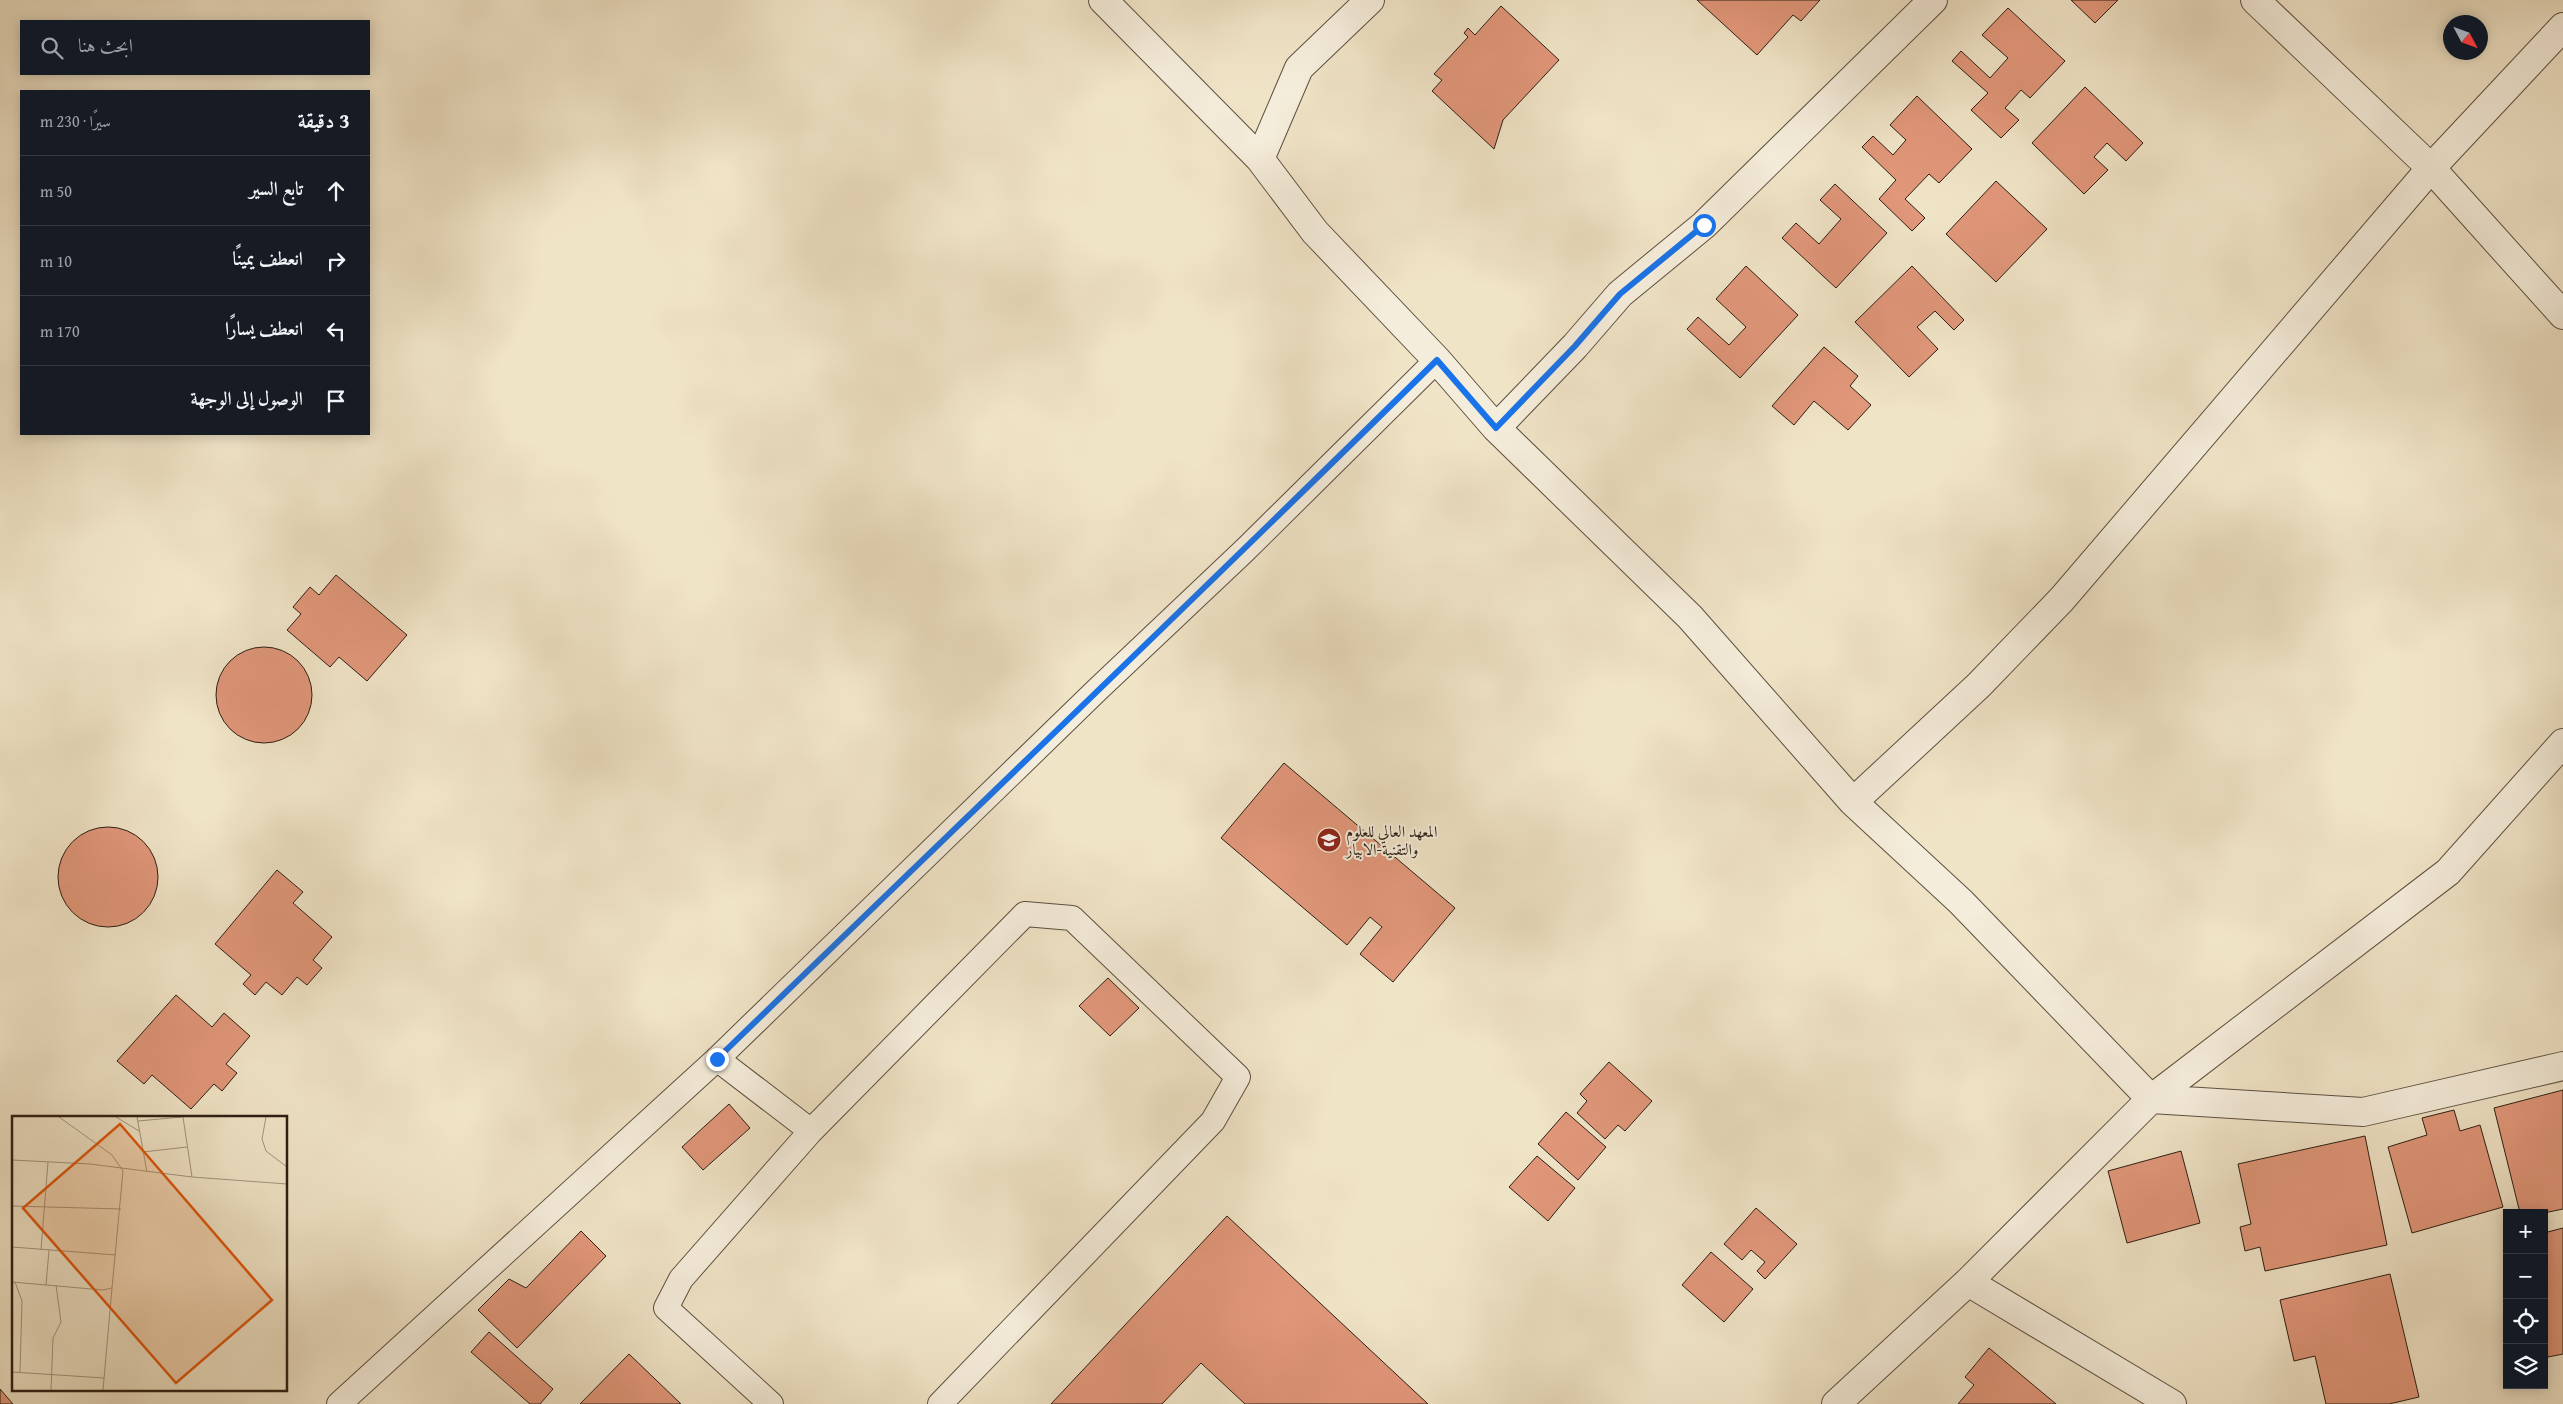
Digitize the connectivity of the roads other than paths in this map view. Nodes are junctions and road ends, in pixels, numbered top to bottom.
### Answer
1 (1102, 0) edge
2 (1370, 0) edge
3 (1934, 0) edge
4 (2255, 0) edge
5 (2563, 27) edge
6 (1260, 160) junction
7 (2431, 168) junction
8 (2563, 315) edge
9 (1437, 360) junction
10 (1496, 428) junction
11 (2563, 743) edge
12 (1854, 802) junction
13 (717, 1059) junction
14 (2563, 1066) edge
15 (2151, 1099) junction
16 (811, 1131) junction
17 (1968, 1282) junction
18 (2162, 1402) edge
19 (338, 1404) edge
20 (771, 1404) edge
21 (940, 1404) edge
22 (1836, 1404) edge

1 - 6 street
2 - 6 street
3 - 10 street
4 - 7 street
5 - 7 street
6 - 9 street
7 - 8 street
7 - 12 street
9 - 10 street
9 - 13 lane
10 - 12 street
11 - 15 street
12 - 15 street
13 - 16 lane
13 - 19 lane
14 - 15 street
15 - 17 street
16 - 20 lane
16 - 21 lane
17 - 18 street
17 - 22 street

